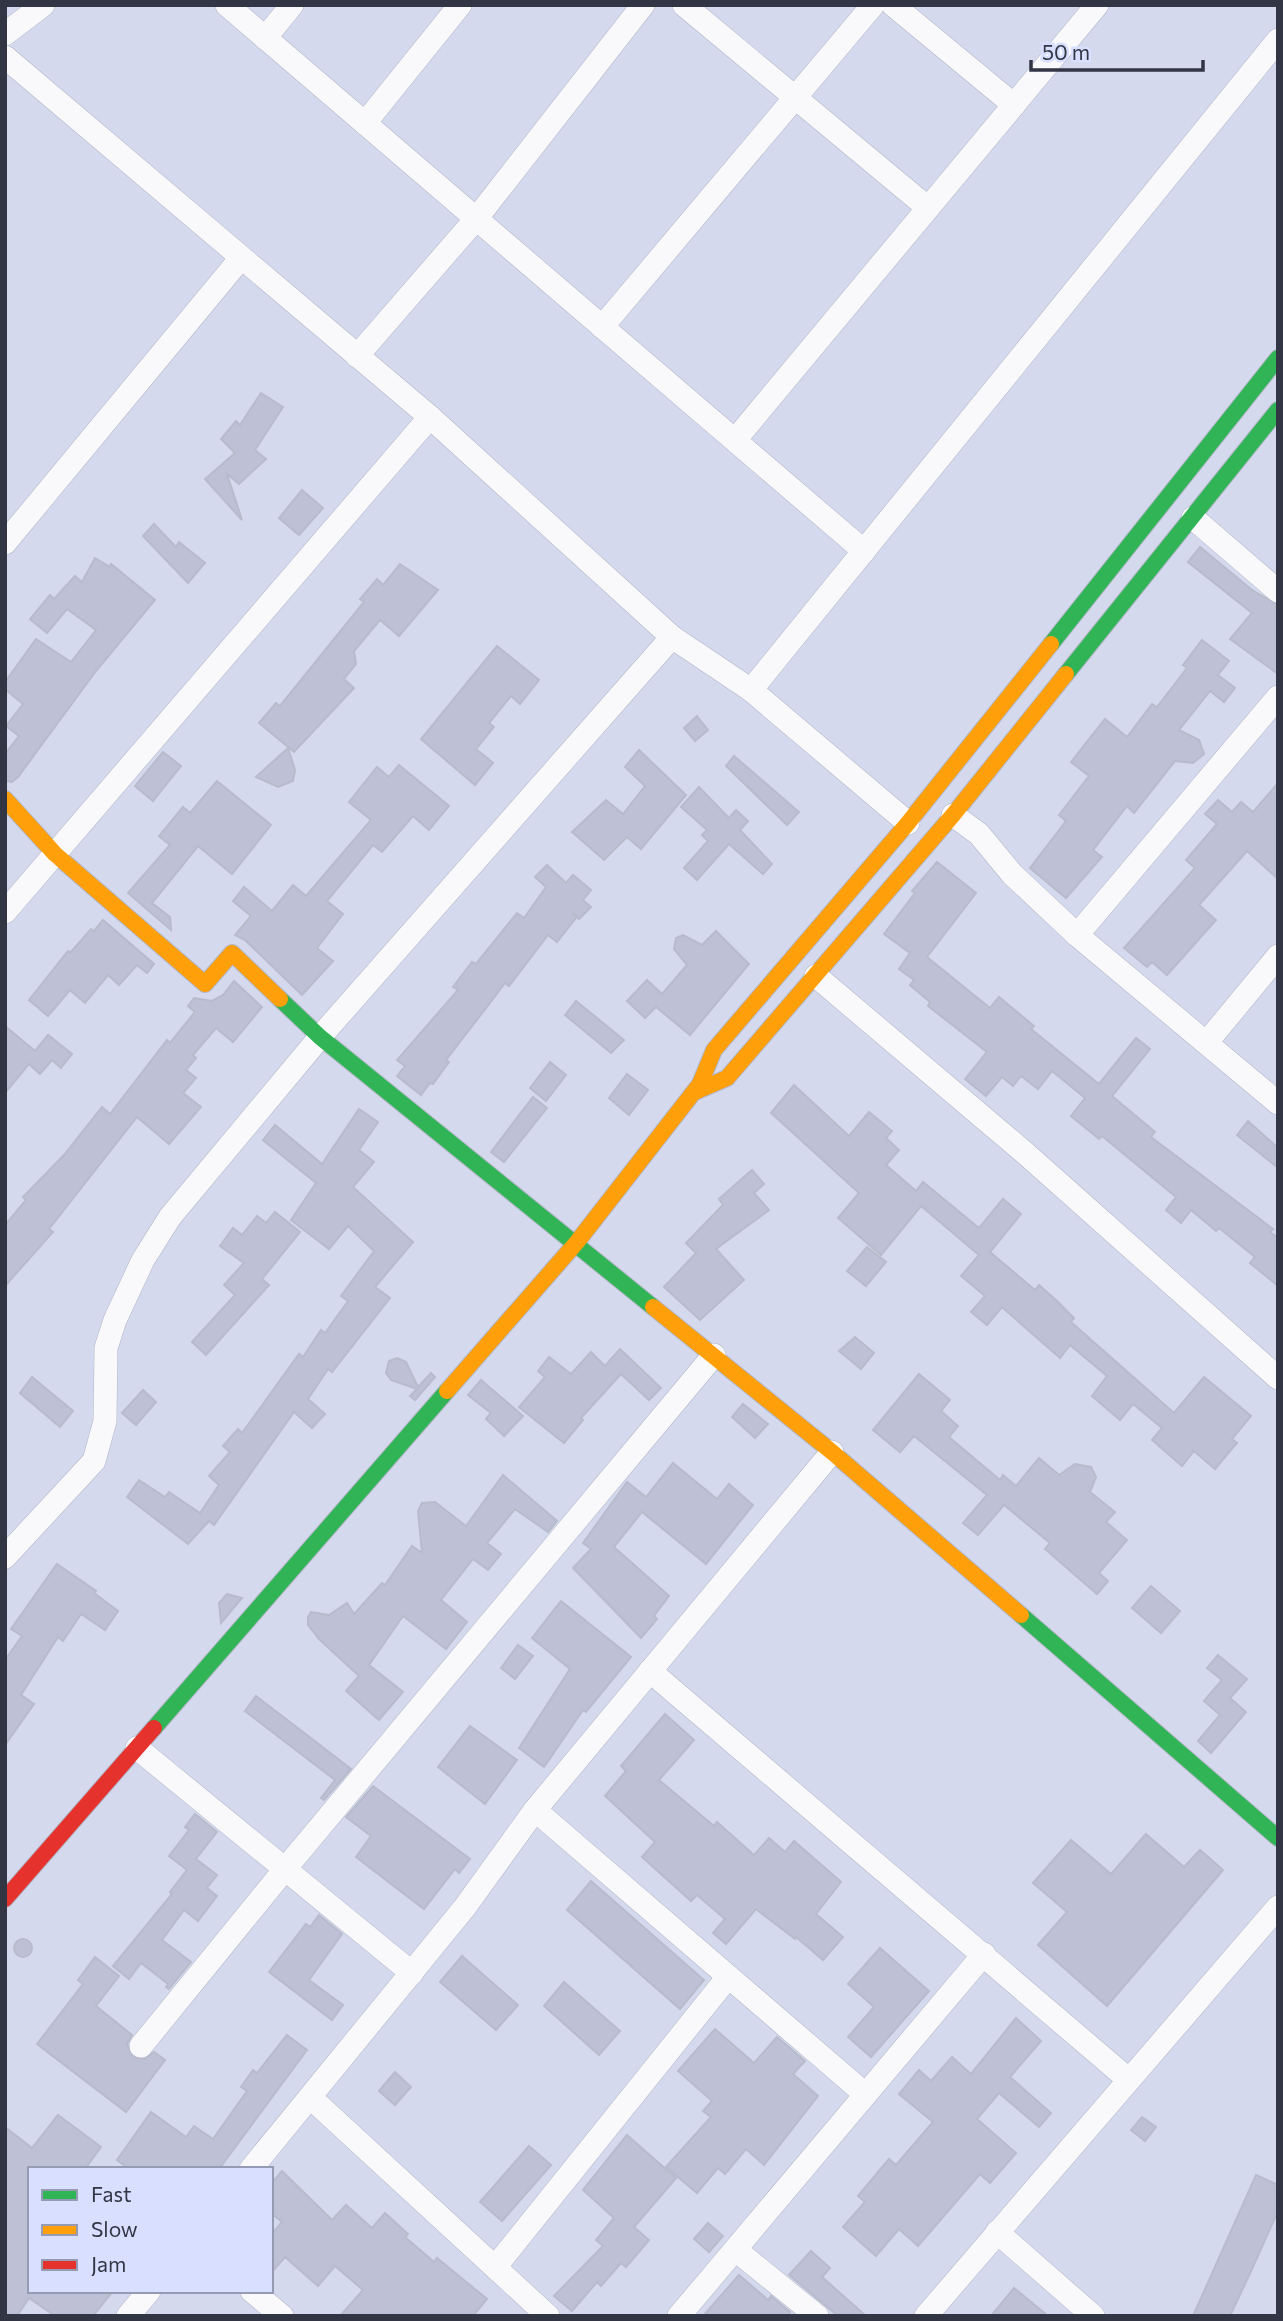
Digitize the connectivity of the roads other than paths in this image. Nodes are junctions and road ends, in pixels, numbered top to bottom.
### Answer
1 (43, 5) edge
2 (227, 5) edge
3 (292, 5) edge
4 (460, 5) edge
5 (643, 5) edge
6 (684, 5) edge
7 (873, 5) edge
8 (893, 5) edge
9 (1097, 5) edge
10 (5, 34) edge
11 (265, 38) junction
12 (1278, 40) edge
13 (9, 69) edge
14 (795, 97) junction
15 (1014, 105) junction
16 (365, 123) junction
17 (929, 208) junction
18 (476, 219) junction
19 (242, 257) junction
20 (603, 327) junction
21 (357, 356) junction
22 (1278, 358) edge
23 (1278, 410) edge
24 (430, 417) junction
25 (735, 440) junction
26 (1193, 518) junction
27 (5, 543) edge
28 (864, 551) junction
29 (1278, 592) edge
30 (672, 637) junction
31 (751, 690) junction
32 (1278, 697) edge
33 (5, 799) edge
34 (953, 814) junction
35 (908, 823) junction
36 (55, 854) junction
37 (5, 912) edge
38 (1077, 936) junction
39 (1278, 956) edge
40 (816, 976) junction
41 (320, 1037) junction
42 (1207, 1041) junction
43 (700, 1084) junction
44 (1278, 1103) edge
45 (577, 1242) junction
46 (714, 1355) junction
47 (1278, 1378) edge
48 (832, 1452) junction
49 (5, 1557) edge
50 (649, 1671) junction
51 (137, 1748) junction
52 (534, 1810) junction
53 (1278, 1838) edge
54 (285, 1869) junction
55 (5, 1899) edge
56 (1278, 1907) edge
57 (984, 1954) junction
58 (412, 1973) junction
59 (728, 1977) junction
60 (141, 2046) dead end
61 (1129, 2080) junction
62 (865, 2094) junction
63 (311, 2098) junction
64 (253, 2167) edge
65 (997, 2232) junction
66 (736, 2250) junction
67 (496, 2266) junction
68 (147, 2293) edge
69 (254, 2293) edge
70 (128, 2316) edge
71 (282, 2316) edge
72 (548, 2316) edge
73 (679, 2316) edge
74 (817, 2316) edge
75 (926, 2316) edge
76 (1093, 2316) edge

1 - 10 street
2 - 11 street
3 - 11 street
4 - 16 street
5 - 18 street
6 - 14 street
7 - 14 street
8 - 15 street
9 - 15 street
11 - 16 street
12 - 28 street
13 - 19 street
14 - 17 street
14 - 20 street
15 - 17 street
16 - 18 street
17 - 25 street
18 - 20 street
18 - 21 street
19 - 21 street
19 - 27 street
20 - 25 street
21 - 24 street
22 - 35 street
23 - 26 street
24 - 30 street
24 - 36 street
25 - 28 street
26 - 29 street
26 - 34 street
28 - 31 street
30 - 31 street
30 - 41 street
31 - 35 street
32 - 38 street
33 - 36 street
34 - 38 street
34 - 40 street
35 - 43 street
36 - 37 street
36 - 41 street
38 - 42 street
39 - 42 street
40 - 43 street
40 - 47 street
41 - 45 street
41 - 49 street
42 - 44 street
43 - 45 street
45 - 46 street
45 - 51 street
46 - 48 street
46 - 54 street
48 - 50 street
48 - 53 street
50 - 52 street
50 - 57 street
51 - 54 street
51 - 55 street
52 - 58 street
52 - 59 street
54 - 58 street
54 - 60 street
56 - 61 street
57 - 61 street
57 - 62 street
58 - 63 street
59 - 62 street
59 - 67 street
61 - 65 street
62 - 66 street
63 - 64 street
63 - 67 street
65 - 75 street
65 - 76 street
66 - 73 street
66 - 74 street
67 - 72 street
68 - 70 street
69 - 71 street

